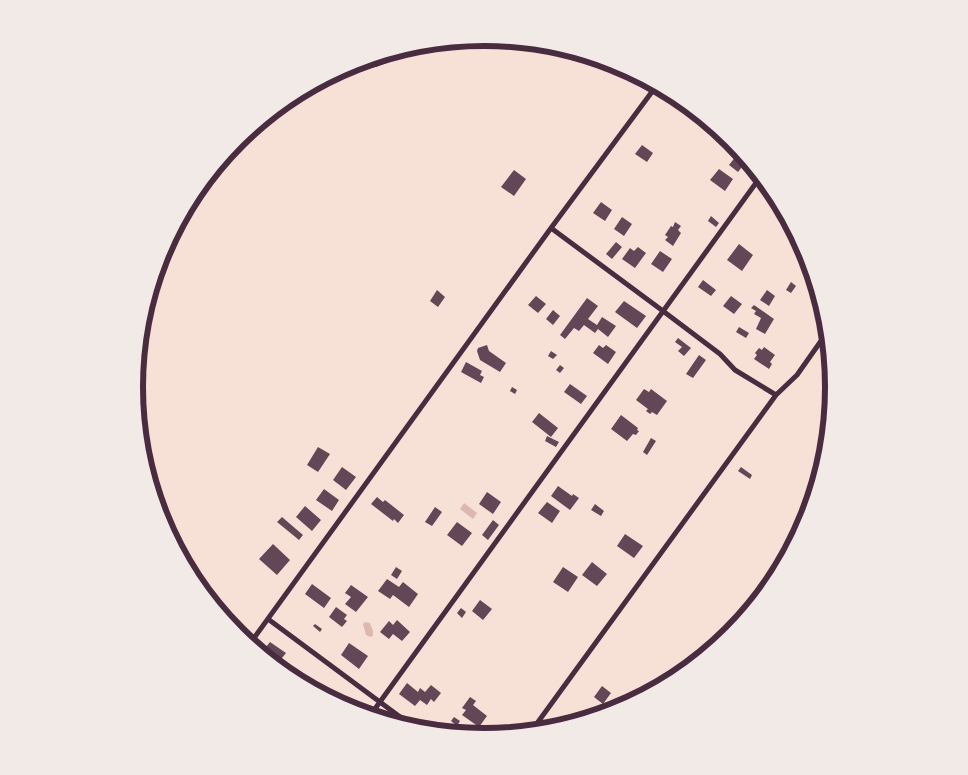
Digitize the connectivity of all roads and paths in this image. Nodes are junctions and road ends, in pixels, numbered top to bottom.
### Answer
1 (383, 62) edge
2 (370, 66) edge
3 (653, 91) edge
4 (757, 182) edge
5 (551, 228) junction
6 (663, 311) junction
7 (822, 340) edge
8 (776, 395) junction
9 (268, 619) junction
10 (253, 639) edge
11 (379, 702) junction
12 (373, 711) edge
13 (401, 718) edge
14 (536, 725) edge

1 - 2 street
3 - 5 street
4 - 6 street
5 - 6 street
5 - 9 street
6 - 8 street
6 - 11 street
7 - 8 street
8 - 14 street
9 - 10 street
9 - 11 street
11 - 12 street
11 - 13 street

